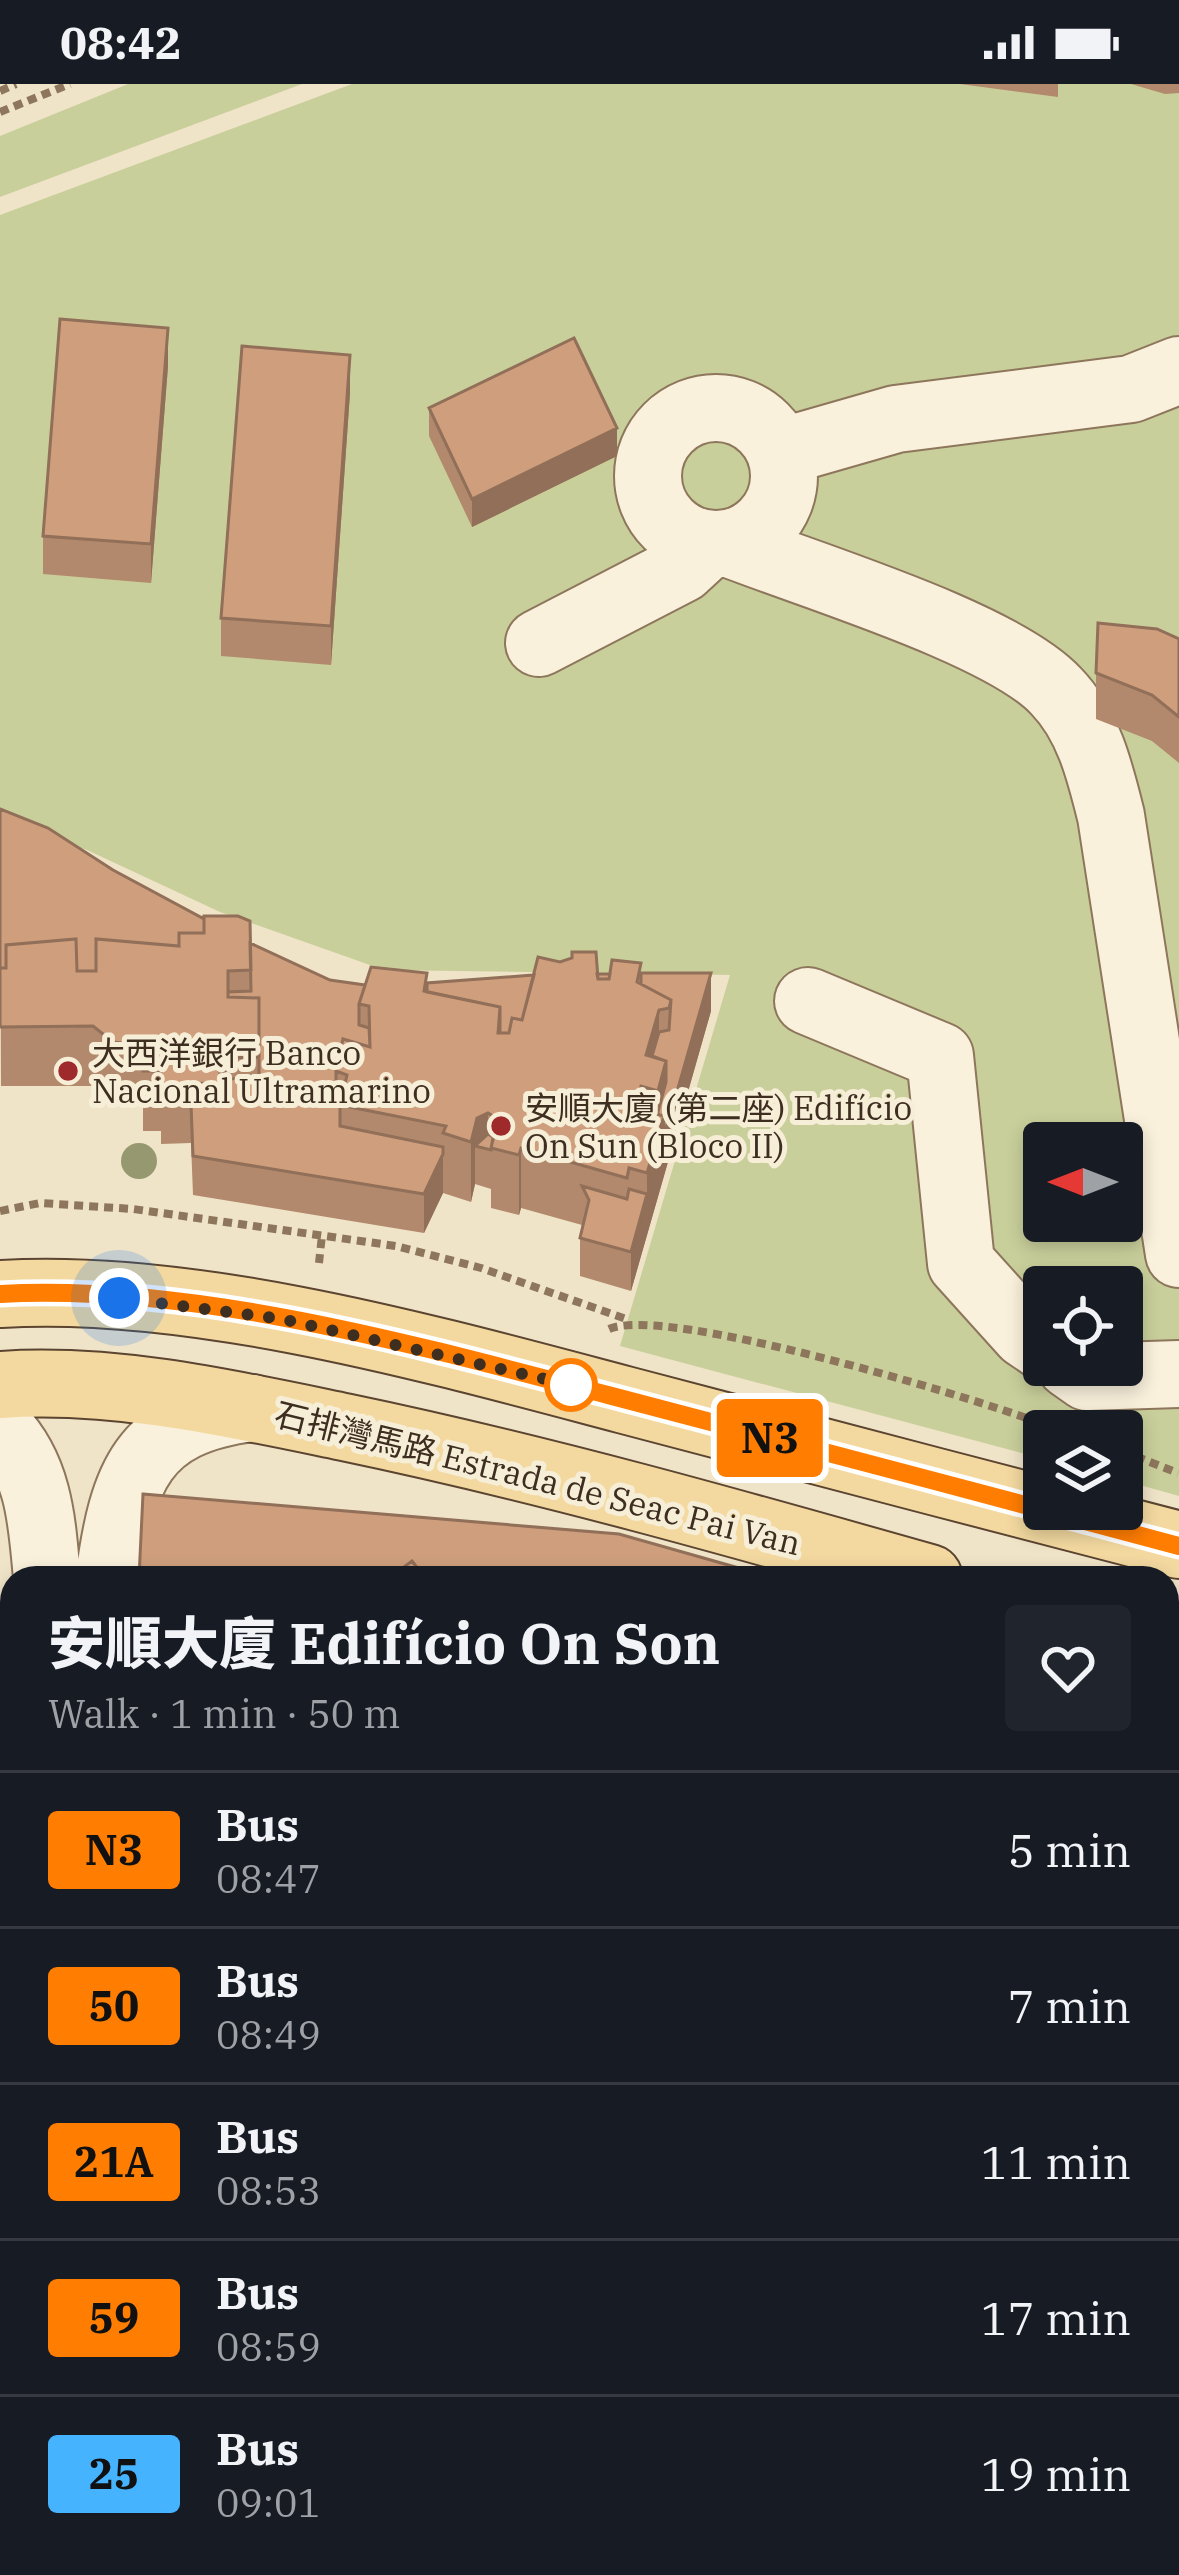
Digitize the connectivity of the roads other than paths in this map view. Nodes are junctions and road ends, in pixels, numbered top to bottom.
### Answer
1 (1179, 370) edge
2 (781, 452) junction
3 (719, 545) junction
4 (539, 643) dead end
5 (808, 1000) dead end
6 (1179, 1254) edge
7 (0, 1294) edge
8 (1023, 1332) edge
9 (1179, 1374) edge
10 (1143, 1375) edge
11 (0, 1385) edge
12 (252, 1408) junction
13 (0, 1428) edge
14 (1179, 1545) edge
15 (46, 1566) edge
16 (111, 1566) edge
17 (884, 1566) edge

1 - 2 street
2 - 3 street
2 - 3 street
3 - 4 street
3 - 6 street
5 - 8 street
7 - 14 main road
9 - 10 street
11 - 12 main road, 石排灣馬路 Estrada de Seac Pai Van
12 - 16 street
12 - 17 main road, 石排灣馬路 Estrada de Seac Pai Van
13 - 15 street

